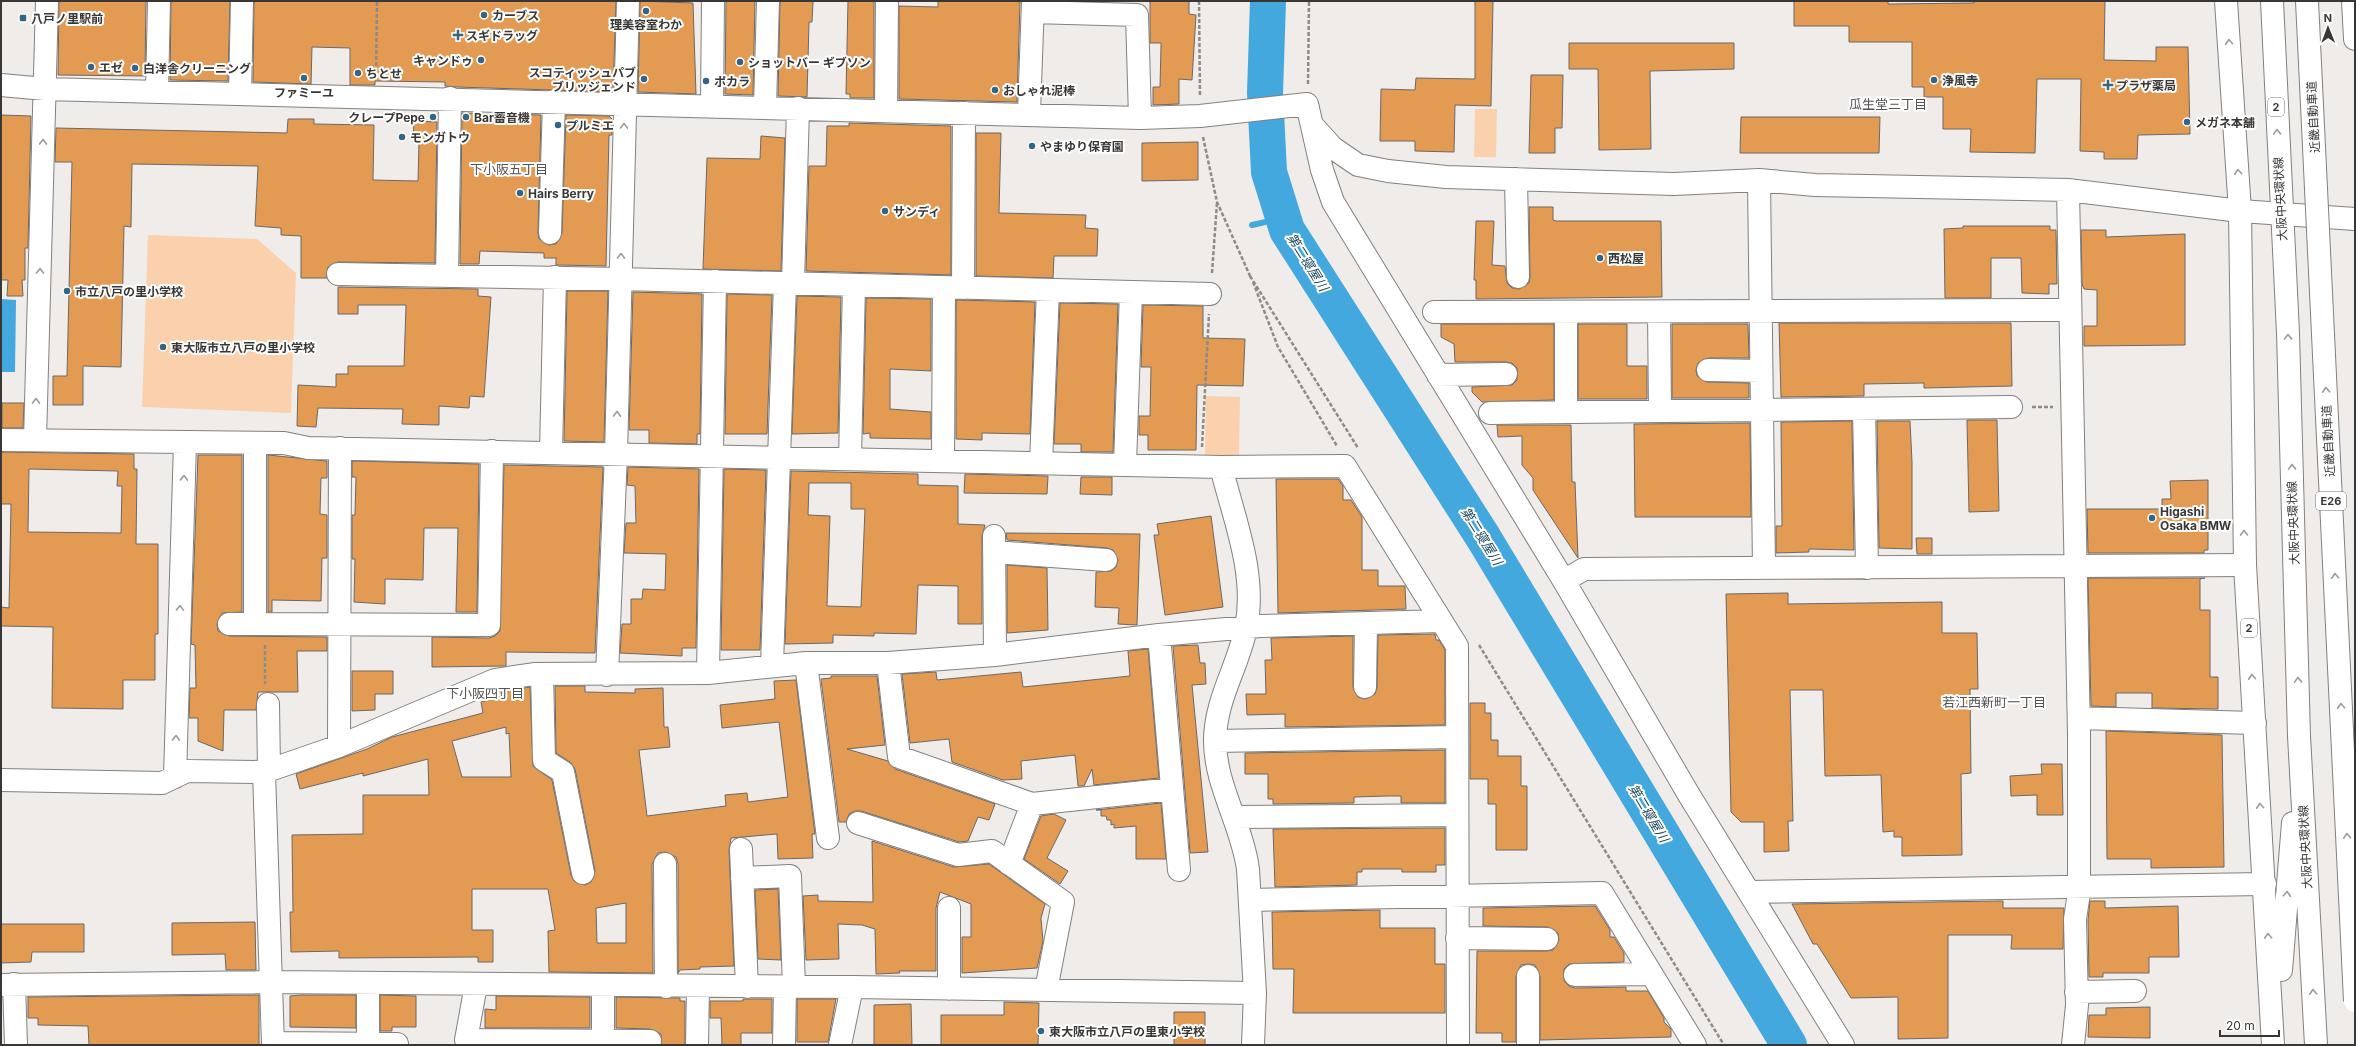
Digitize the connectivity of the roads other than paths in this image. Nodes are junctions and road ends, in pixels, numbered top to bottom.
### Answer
1 (47, 1) edge
2 (159, 1) edge
3 (242, 1) edge
4 (628, 1) edge
5 (714, 1) edge
6 (768, 1) edge
7 (887, 1) edge
8 (2226, 1) edge
9 (2272, 1) edge
10 (2307, 1) edge
11 (2353, 1) edge
12 (1033, 6) edge
13 (2355, 39) edge
14 (1, 85) edge
15 (45, 89) junction
16 (157, 91) junction
17 (240, 94) junction
18 (450, 98) junction
19 (554, 101) junction
20 (625, 103) junction
21 (712, 105) junction
22 (765, 107) junction
23 (798, 108) junction
24 (886, 110) junction
25 (964, 112) junction
26 (1029, 114) junction
27 (1140, 118) junction
28 (1312, 125) junction
29 (1358, 165) junction
30 (1516, 179) junction
31 (1759, 180) junction
32 (2068, 190) junction
33 (1333, 202) junction
34 (2240, 210) junction
35 (2280, 213) junction
36 (2355, 219) edge
37 (550, 233) dead end
38 (338, 274) dead end
39 (447, 276) junction
40 (1518, 277) dead end
41 (555, 278) junction
42 (621, 279) junction
43 (715, 281) junction
44 (789, 283) junction
45 (854, 285) junction
46 (953, 288) junction
47 (1048, 290) junction
48 (1131, 292) junction
49 (1210, 294) road end
50 (2070, 310) junction
51 (1760, 311) junction
52 (1434, 312) dead end
53 (1566, 312) junction
54 (1659, 312) junction
55 (1708, 370) dead end
56 (1761, 371) junction
57 (1506, 374) dead end
58 (1438, 375) junction
59 (2011, 407) road end
60 (1864, 408) junction
61 (1762, 410) junction
62 (1660, 411) junction
63 (1566, 412) junction
64 (1490, 413) dead end
65 (1, 440) edge
66 (35, 440) junction
67 (185, 443) junction
68 (255, 443) junction
69 (340, 448) junction
70 (492, 451) junction
71 (551, 452) junction
72 (616, 453) junction
73 (710, 455) junction
74 (780, 457) junction
75 (850, 459) junction
76 (943, 461) junction
77 (1041, 463) junction
78 (1125, 464) junction
79 (1211, 466) junction
80 (1106, 560) dead end
81 (2245, 565) junction
82 (1764, 568) junction
83 (1867, 568) junction
84 (2074, 568) junction
85 (1564, 581) junction
86 (1441, 622) junction
87 (1366, 623) junction
88 (229, 624) dead end
89 (260, 624) junction
90 (338, 624) junction
91 (1246, 628) junction
92 (1158, 635) junction
93 (995, 655) junction
94 (806, 663) junction
95 (888, 663) junction
96 (772, 665) junction
97 (542, 674) junction
98 (708, 674) junction
99 (607, 675) junction
100 (1365, 687) dead end
101 (268, 704) road end
102 (2079, 718) junction
103 (2255, 723) junction
104 (2299, 736) junction
105 (1456, 737) junction
106 (1215, 741) junction
107 (339, 746) junction
108 (266, 770) junction
109 (175, 777) junction
110 (1, 780) edge
111 (1172, 789) junction
112 (1032, 804) junction
113 (1456, 815) junction
114 (1234, 817) junction
115 (858, 823) dead end
116 (828, 838) dead end
117 (741, 849) dead end
118 (665, 864) dead end
119 (1009, 864) junction
120 (1179, 870) dead end
121 (583, 873) dead end
122 (742, 878) junction
123 (2265, 884) junction
124 (2079, 886) junction
125 (1750, 892) junction
126 (1456, 895) junction
127 (1250, 900) junction
128 (949, 908) dead end
129 (1457, 938) junction
130 (1547, 939) dead end
131 (1651, 974) junction
132 (1575, 975) dead end
133 (1528, 976) dead end
134 (271, 982) junction
135 (7, 984) edge
136 (368, 984) junction
137 (476, 985) junction
138 (603, 986) junction
139 (666, 987) junction
140 (698, 987) junction
141 (747, 987) junction
142 (790, 987) junction
143 (852, 987) junction
144 (949, 988) junction
145 (1046, 990) junction
146 (2135, 991) dead end
147 (2076, 992) junction
148 (1255, 993) junction
149 (2355, 1001) edge
150 (603, 1041) junction
151 (650, 1041) dead end
152 (273, 1044) edge
153 (368, 1044) junction
154 (397, 1044) dead end
155 (16, 1045) edge
156 (697, 1045) edge
157 (784, 1045) edge
158 (840, 1045) edge
159 (1253, 1045) edge
160 (1458, 1045) edge
161 (1528, 1045) edge
162 (1695, 1045) edge
163 (1843, 1045) edge
164 (2074, 1045) edge
165 (2274, 1045) edge
166 (2316, 1045) edge

1 - 15 main road
2 - 16 main road
3 - 17 main road
4 - 20 main road
5 - 21 main road
6 - 22 main road
7 - 24 main road
34 -> 8 main road, 2
35 -> 9 main road, 大阪中央環状線 / 2
149 -> 10 main road, 近畿自動車道 / E26, bridge
11 - 13 main road
12 - 26 main road
12 - 27 main road
14 - 15 main road
15 - 16 main road
66 -> 15 main road
16 - 17 main road
17 - 18 main road
18 - 19 main road
18 - 39 main road
19 - 20 main road
19 - 37 main road
20 - 21 main road
42 -> 20 main road
21 - 22 main road
22 - 23 main road
23 - 24 main road
23 - 44 main road
24 - 25 main road
25 - 26 main road
25 - 46 main road
26 - 27 main road
27 - 28 main road
28 - 29 main road
28 - 33 main road
29 - 30 main road
29 - 33 main road
30 - 31 main road
30 - 40 main road
31 - 32 main road
31 - 51 main road
32 - 34 main road
32 - 50 main road
33 - 58 main road
34 - 35 main road
81 -> 34 main road, 2
35 - 36 main road
104 -> 35 main road, 大阪中央環状線 / 2
38 - 39 main road
39 - 41 main road
41 - 42 main road
41 - 71 main road
42 - 43 main road
72 -> 42 main road
43 - 44 main road
43 - 73 main road
44 - 45 main road
44 - 74 main road
45 - 46 main road
45 - 75 main road
46 - 47 main road
46 - 76 main road
47 - 48 main road
47 - 77 main road
48 - 49 main road
48 - 78 main road
50 - 51 main road
50 - 84 main road
51 - 54 main road
51 - 56 main road
52 - 53 main road
53 - 54 main road
53 - 63 main road
54 - 62 main road
55 - 56 main road
56 - 61 main road
57 - 58 main road
58 - 85 main road
59 - 60 main road
60 - 61 main road
60 - 83 main road
61 - 62 main road
61 - 82 main road
62 - 63 main road
63 - 64 main road
65 - 66 main road
66 - 67 main road
67 - 68 main road
109 -> 67 main road
68 - 69 main road
68 - 89 main road
69 - 70 main road
69 - 90 main road
70 - 71 main road
70 - 90 main road
71 - 72 main road
72 - 73 main road
72 - 99 main road
73 - 74 main road
73 - 98 main road
74 - 75 main road
74 - 96 main road
75 - 76 main road
76 - 77 main road
77 - 78 main road
78 - 79 main road
79 - 86 main road
79 - 91 main road
80 - 93 main road
81 - 84 main road
103 -> 81 main road, 2
82 - 83 main road
82 - 85 main road
83 - 84 main road
84 - 102 main road
85 - 125 main road
86 - 87 main road
86 - 105 main road
87 - 91 main road
87 - 100 main road
88 - 89 main road
89 - 90 main road
90 - 107 main road
91 - 92 main road
91 - 106 main road
92 - 93 main road
92 - 111 main road
93 - 95 main road
94 - 95 main road
94 - 96 main road
94 - 116 main road
95 - 112 main road
96 - 98 main road
97 - 99 main road
97 - 107 main road
97 - 121 main road
98 - 99 main road
101 - 108 main road
102 - 103 main road
102 - 124 main road
123 -> 103 main road, 2
165 -> 104 main road
166 -> 104 main road, 大阪中央環状線 / 2
105 - 106 main road
105 - 113 main road
106 - 114 main road
107 - 108 main road
108 - 109 main road
108 - 134 main road
109 - 110 main road
111 - 112 main road
111 - 120 main road
112 - 119 main road
113 - 114 main road
113 - 126 main road
114 - 127 main road
115 - 119 main road
117 - 122 main road
118 - 139 main road
119 - 145 main road
122 - 141 main road
122 - 142 main road
123 - 124 main road
165 -> 123 main road, 2
124 - 125 main road
124 - 147 main road
125 - 163 main road
126 - 127 main road
126 - 129 main road
126 - 131 main road
127 - 148 main road
128 - 144 main road
129 - 130 main road
129 - 160 main road
131 - 132 main road
131 - 162 main road
133 - 161 main road
134 - 135 main road
134 - 136 main road
134 - 152 main road
135 - 155 main road
136 - 137 main road
136 - 153 main road
137 - 138 main road
137 - 150 main road
138 - 139 main road
138 - 150 main road
139 - 140 main road
140 - 141 main road
140 - 156 main road
141 - 142 main road
142 - 143 main road
142 - 157 main road
143 - 144 main road
143 - 158 main road
144 - 145 main road
145 - 148 main road
146 - 147 main road
147 - 164 main road
148 - 159 main road
150 - 151 main road
152 - 153 main road
153 - 154 main road

